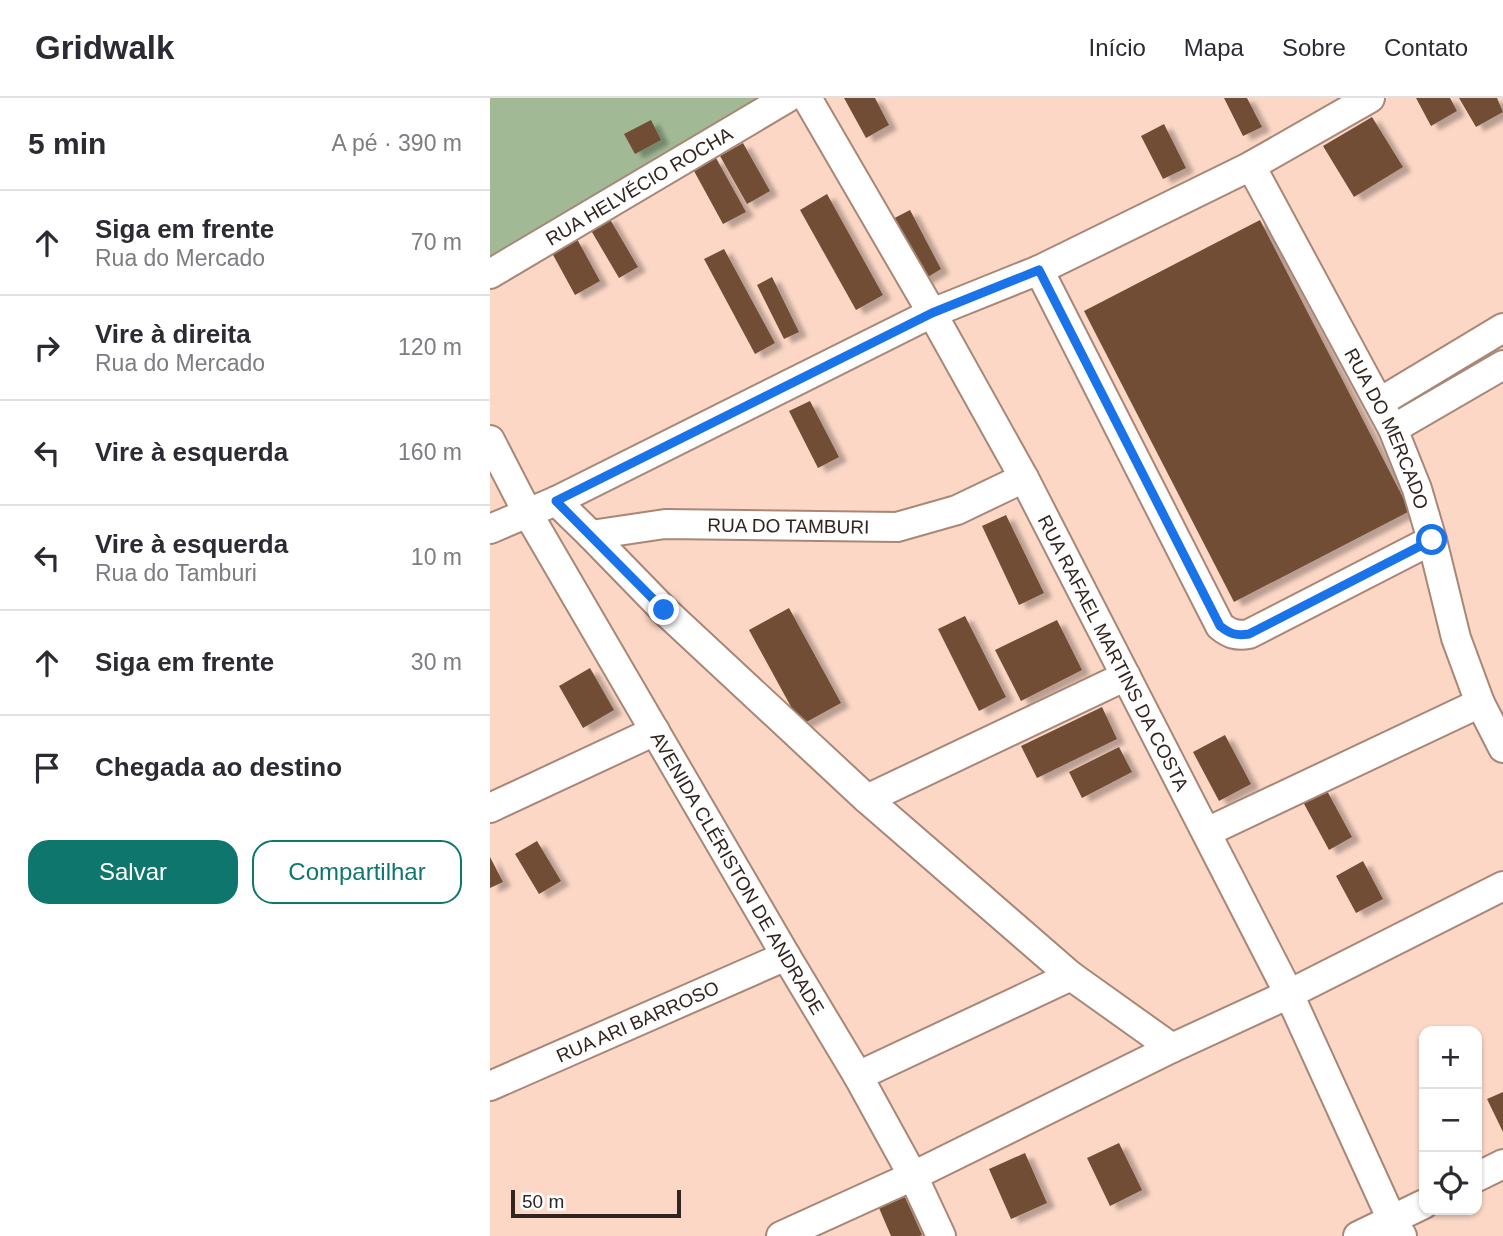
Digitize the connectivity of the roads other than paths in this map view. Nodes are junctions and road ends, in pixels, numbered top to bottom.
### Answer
1 (787, 98) edge
2 (807, 98) edge
3 (1370, 98) edge
4 (1251, 166) junction
5 (1039, 270) junction
6 (490, 274) edge
7 (932, 313) junction
8 (1503, 328) edge
9 (1503, 365) edge
10 (1380, 402) junction
11 (1394, 429) junction
12 (490, 440) edge
13 (1024, 478) junction
14 (556, 501) junction
15 (527, 512) junction
16 (490, 529) edge
17 (591, 535) junction
18 (1432, 540) junction
19 (1126, 676) junction
20 (1480, 703) junction
21 (655, 731) junction
22 (1503, 748) edge
23 (867, 799) junction
24 (490, 808) edge
25 (1207, 831) junction
26 (1503, 886) edge
27 (786, 956) junction
28 (1071, 976) junction
29 (1289, 994) junction
30 (1172, 1048) junction
31 (858, 1076) junction
32 (490, 1086) edge
33 (1503, 1164) edge
34 (1482, 1174) edge
35 (913, 1176) junction
36 (1419, 1208) edge
37 (1397, 1228) edge
38 (781, 1236) edge
39 (941, 1236) edge
40 (1358, 1236) edge

1 - 6 street, RUA HELVÉCIO ROCHA
2 - 7 street, RUA RAFAEL MARTINS DA COSTA
3 - 4 street
4 - 5 street
4 - 10 street, RUA DO MERCADO
5 - 7 street
5 - 18 street
7 - 13 street, RUA RAFAEL MARTINS DA COSTA
7 - 14 street
8 - 10 street
9 - 11 street
10 - 11 street, RUA DO MERCADO
11 - 18 street, RUA DO MERCADO
12 - 15 street, AVENIDA CLÉRISTON DE ANDRADE
13 - 17 street, RUA DO TAMBURI
13 - 19 street, RUA RAFAEL MARTINS DA COSTA
14 - 15 street
14 - 17 street
15 - 16 street
15 - 21 street, AVENIDA CLÉRISTON DE ANDRADE
17 - 23 street
18 - 20 street, RUA DO MERCADO
19 - 23 street
19 - 25 street, RUA RAFAEL MARTINS DA COSTA
20 - 22 street, RUA DO MERCADO
20 - 25 street
21 - 24 street
21 - 27 street, AVENIDA CLÉRISTON DE ANDRADE
23 - 28 street
25 - 29 street, RUA RAFAEL MARTINS DA COSTA
26 - 29 street
27 - 31 street, AVENIDA CLÉRISTON DE ANDRADE
27 - 32 street, RUA ARI BARROSO
28 - 30 street
28 - 31 street
29 - 30 street
29 - 37 street, RUA RAFAEL MARTINS DA COSTA
30 - 35 street
31 - 35 street, AVENIDA CLÉRISTON DE ANDRADE
33 - 34 street
35 - 38 street
35 - 39 street, AVENIDA CLÉRISTON DE ANDRADE
36 - 37 street
37 - 40 street

